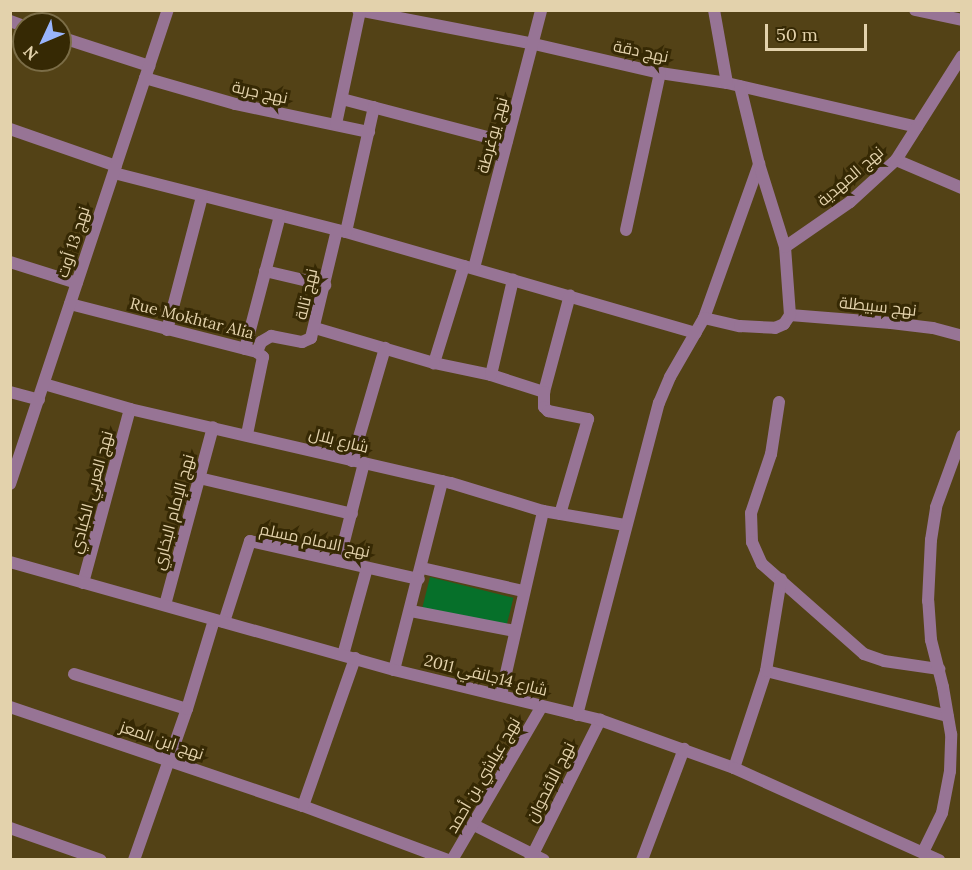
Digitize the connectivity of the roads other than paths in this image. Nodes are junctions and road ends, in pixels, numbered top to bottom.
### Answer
1 (168, 10) edge
2 (541, 10) edge
3 (714, 10) edge
4 (915, 10) edge
5 (359, 11) edge
6 (962, 20) edge
7 (72, 43) edge
8 (534, 44) junction
9 (962, 56) edge
10 (147, 72) junction
11 (660, 73) junction
12 (727, 83) junction
13 (740, 86) junction
14 (342, 99) junction
15 (374, 107) junction
16 (336, 124) junction
17 (917, 127) junction
18 (10, 129) edge
19 (369, 132) junction
20 (506, 142) junction
21 (896, 160) junction
22 (759, 164) junction
23 (115, 170) junction
24 (962, 188) edge
25 (202, 197) junction
26 (280, 216) junction
27 (626, 230) dead end
28 (342, 231) junction
29 (785, 247) junction
30 (10, 262) edge
31 (469, 267) junction
32 (265, 271) junction
33 (513, 280) junction
34 (77, 283) junction
35 (325, 285) junction
36 (570, 295) junction
37 (70, 304) junction
38 (790, 315) junction
39 (704, 318) junction
40 (315, 328) junction
41 (167, 330) junction
42 (696, 333) junction
43 (962, 336) edge
44 (385, 348) junction
45 (251, 350) junction
46 (434, 363) junction
47 (491, 375) junction
48 (44, 384) junction
49 (10, 392) edge
50 (543, 392) junction
51 (39, 400) junction
52 (779, 402) dead end
53 (130, 409) junction
54 (213, 427) junction
55 (247, 434) junction
56 (960, 442) edge
57 (358, 462) junction
58 (199, 478) junction
59 (442, 481) junction
60 (10, 484) edge
61 (543, 512) junction
62 (352, 514) junction
63 (560, 514) junction
64 (625, 525) junction
65 (339, 561) junction
66 (10, 562) edge
67 (367, 568) junction
68 (420, 574) junction
69 (781, 579) junction
70 (83, 583) junction
71 (524, 591) junction
72 (165, 605) junction
73 (411, 611) junction
74 (219, 621) junction
75 (515, 631) junction
76 (349, 657) junction
77 (939, 669) junction
78 (394, 670) junction
79 (766, 671) junction
80 (74, 674) dead end
81 (501, 695) junction
82 (10, 706) edge
83 (542, 706) junction
84 (188, 709) junction
85 (577, 715) junction
86 (948, 716) junction
87 (600, 720) junction
88 (684, 749) junction
89 (169, 760) junction
90 (734, 768) junction
91 (303, 806) junction
92 (474, 825) junction
93 (10, 828) edge
94 (923, 852) junction
95 (536, 858) edge
96 (101, 860) edge
97 (134, 860) edge
98 (450, 860) edge
99 (642, 860) edge
100 (939, 860) edge

1 - 10 street, نهج 13 أوت
2 - 8 street, نهج يوغرطة
3 - 12 street
4 - 6 street
5 - 8 street, نهج دقة
5 - 14 street
7 - 10 street, نهج جربة
8 - 11 street, نهج دقة
8 - 20 street, نهج يوغرطة
9 - 17 street, نهج المهدية
10 - 16 street, نهج جربة
10 - 23 street, نهج 13 أوت
11 - 12 street, نهج دقة
11 - 27 street
12 - 13 street, نهج دقة
13 - 17 street, نهج دقة
13 - 22 street
14 - 15 street
14 - 16 street
15 - 19 street, نهج تالة
15 - 20 street
16 - 19 street, نهج جربة
17 - 21 street, نهج المهدية
18 - 23 street
19 - 28 street, نهج تالة
20 - 31 street, نهج يوغرطة
21 - 24 street
21 - 29 street, نهج المهدية
22 - 29 street
22 - 39 street
23 - 25 street
23 - 34 street, نهج 13 أوت
25 - 26 street
25 - 41 street
26 - 28 street
26 - 32 street
28 - 31 street
28 - 35 street, نهج تالة
29 - 38 street
30 - 34 street
31 - 33 street
31 - 46 street, نهج يوغرطة
32 - 35 street
32 - 45 street
33 - 36 street
33 - 47 street
34 - 37 street, نهج 13 أوت
35 - 40 street, نهج تالة
36 - 42 street
36 - 50 street
37 - 41 street, Rue Mokhtar Alia
37 - 48 street, نهج 13 أوت
38 - 39 street
38 - 43 street, نهج سبيطلة
39 - 42 street
40 - 44 street
40 - 45 street, نهج تالة
41 - 45 street, Rue Mokhtar Alia
42 - 64 street
44 - 46 street
44 - 57 street
45 - 55 street, Rue Mokhtar Alia
46 - 47 street
47 - 50 street
48 - 51 street, نهج 13 أوت
48 - 53 street, شارع بلال
49 - 51 street
50 - 63 street
51 - 60 street, نهج 13 أوت
52 - 69 street
53 - 54 street, شارع بلال
53 - 70 street, نهج العربي الكبادي
54 - 55 street, شارع بلال
54 - 58 street, نهج الإمام البخاري
55 - 57 street, شارع بلال
56 - 77 street
57 - 59 street, شارع بلال
57 - 62 street
58 - 62 street
58 - 72 street, نهج الإمام البخاري
59 - 61 street, شارع بلال
59 - 68 street
61 - 63 street, شارع بلال
61 - 71 street
62 - 65 street
63 - 64 street, شارع بلال
64 - 85 street
65 - 67 street, نهج الامام مسلم
65 - 74 street, نهج الامام مسلم
66 - 70 street, شارع 14جانفي 2011
67 - 68 street, نهج الامام مسلم
67 - 76 street
68 - 71 street, نهج الامام مسلم
68 - 73 street
69 - 77 street
69 - 79 street
70 - 72 street, شارع 14جانفي 2011
71 - 75 street
72 - 74 street, شارع 14جانفي 2011
73 - 75 street
73 - 78 street
74 - 76 street, شارع 14جانفي 2011
74 - 84 street
75 - 81 street
76 - 78 street, شارع 14جانفي 2011
76 - 91 street
77 - 86 street
78 - 81 street, شارع 14جانفي 2011
79 - 86 street
79 - 90 street
80 - 84 street
81 - 83 street, شارع 14جانفي 2011
82 - 89 street, نهج ابن المعز
83 - 85 street, شارع 14جانفي 2011
83 - 92 street, نهج عياشي بن أحمد
84 - 89 street
85 - 87 street, شارع 14جانفي 2011
86 - 94 street
87 - 88 street, شارع 14جانفي 2011
87 - 95 street, نهج الأقحوان
88 - 90 street, شارع 14جانفي 2011
88 - 99 street
89 - 91 street, نهج ابن المعز
89 - 97 street
90 - 94 street, شارع 14جانفي 2011
91 - 98 street, نهج ابن المعز
92 - 95 street
92 - 98 street, نهج عياشي بن أحمد
93 - 96 street
94 - 100 street, شارع 14جانفي 2011

